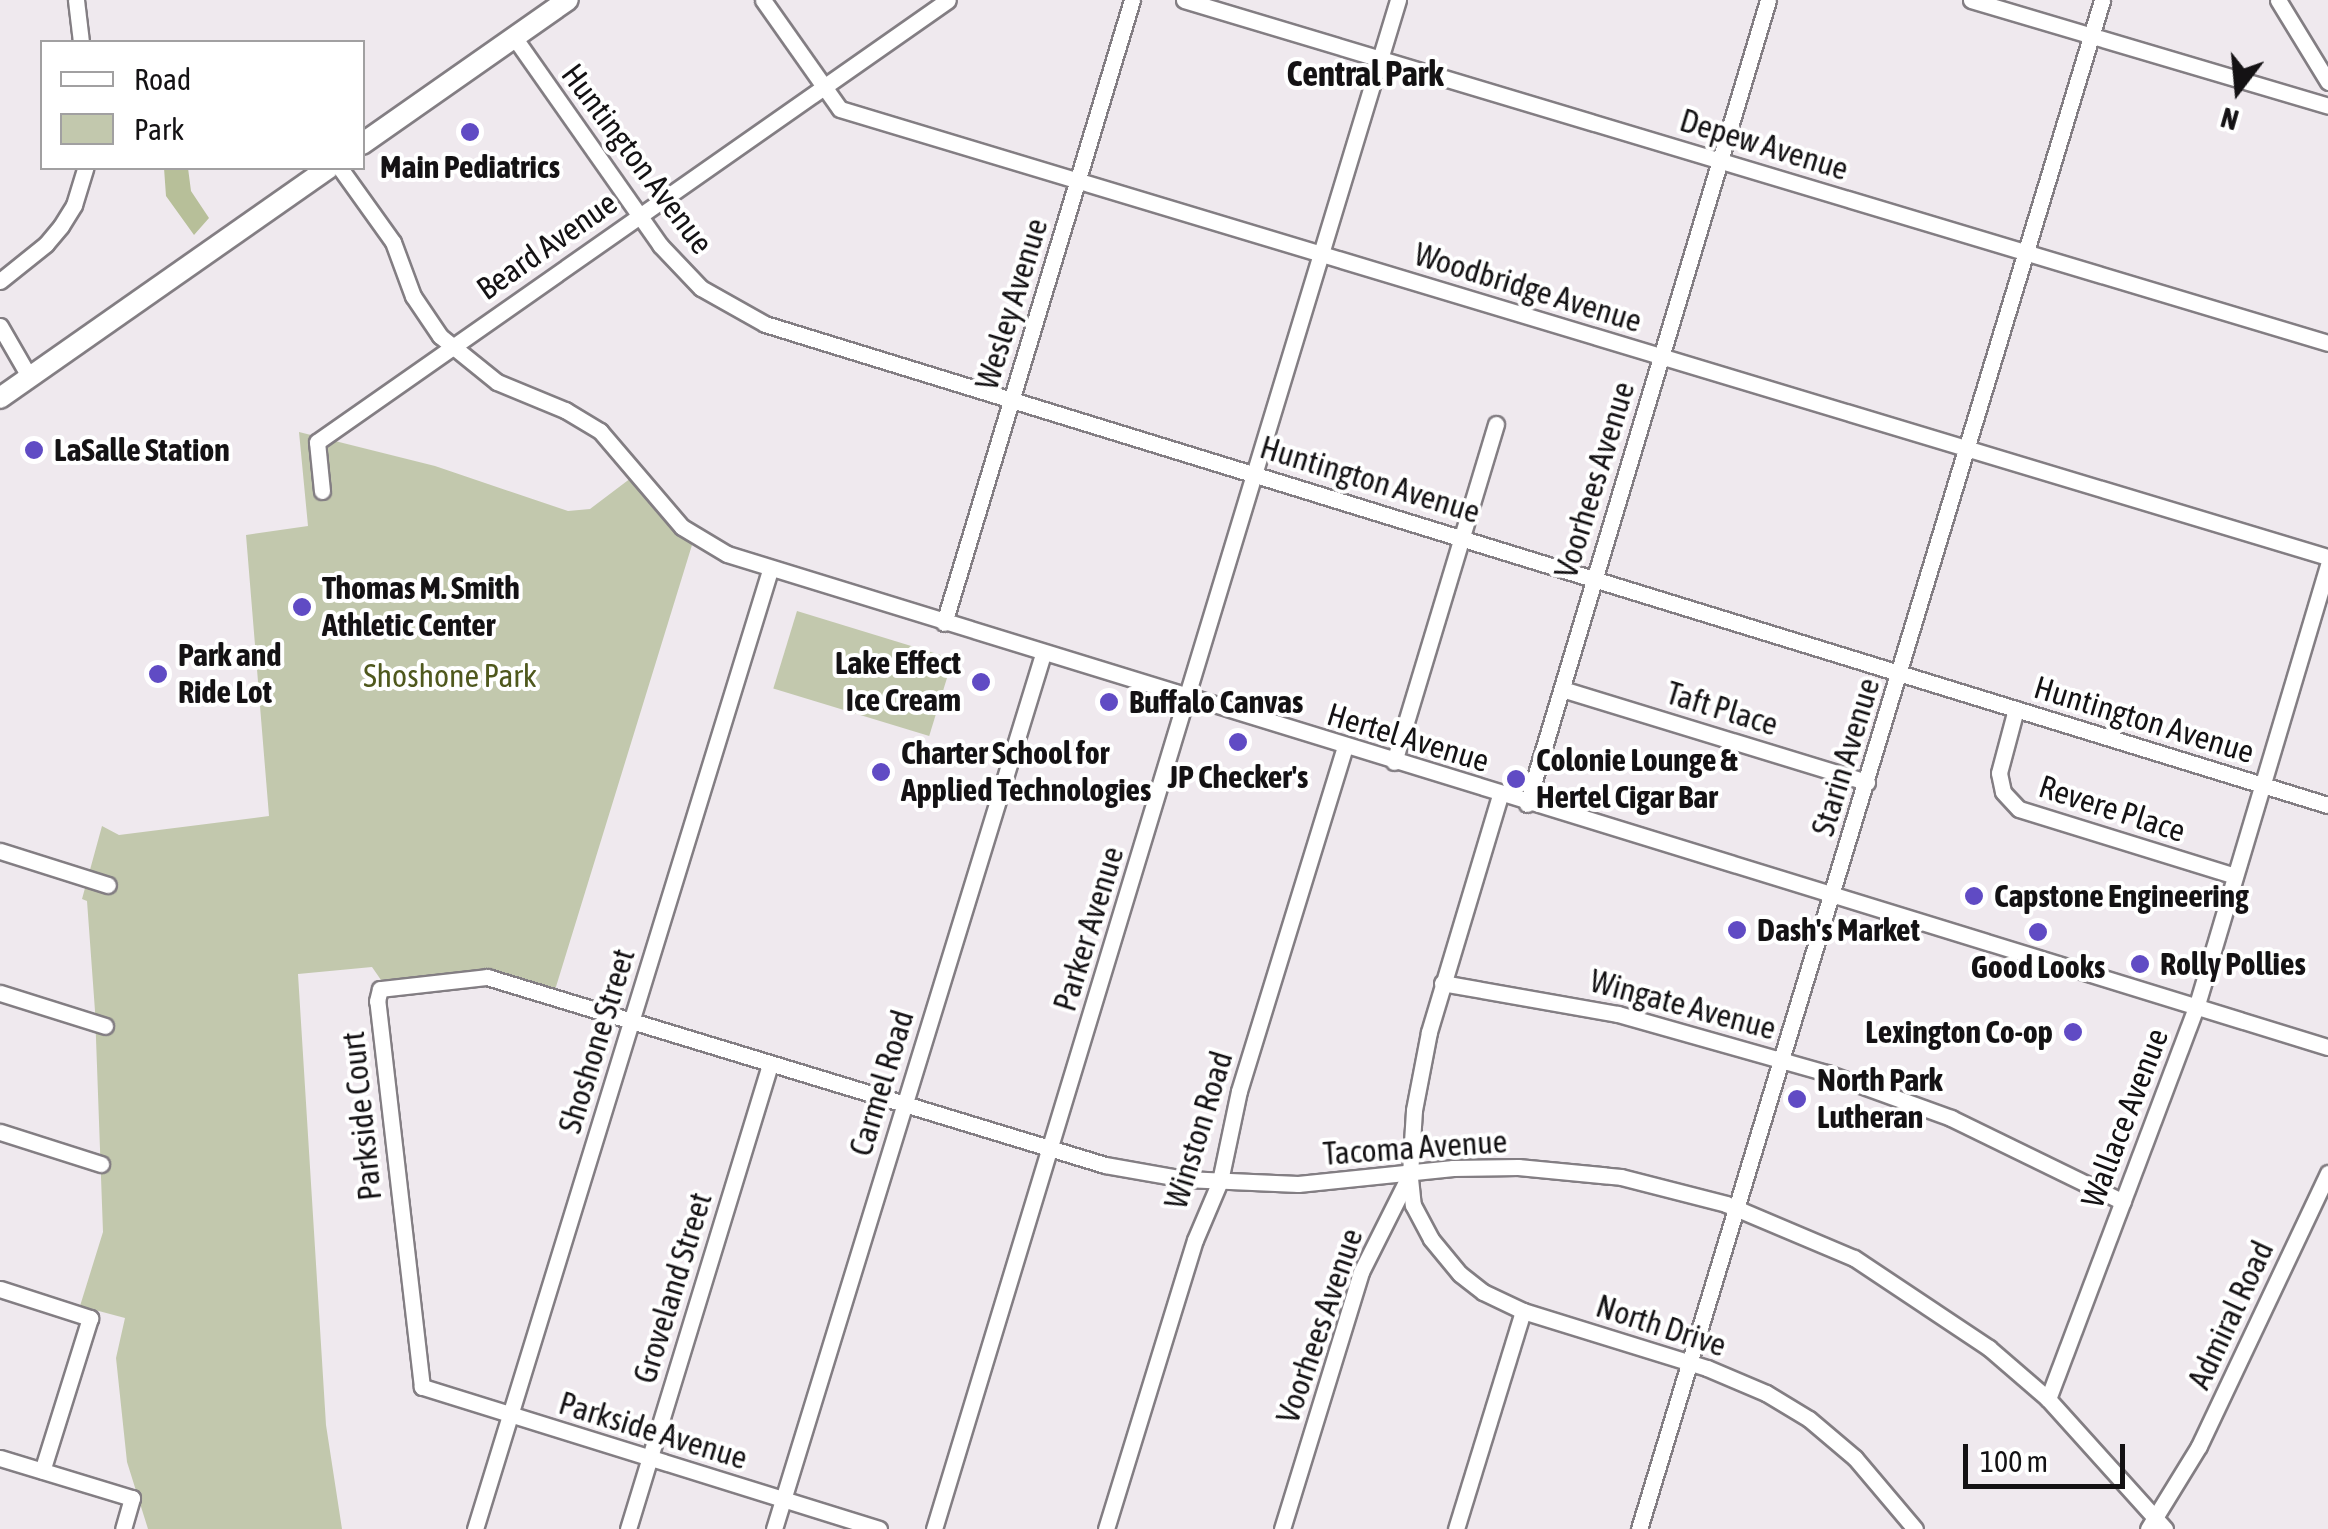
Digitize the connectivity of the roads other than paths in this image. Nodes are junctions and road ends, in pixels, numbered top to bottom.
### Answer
1 (76, 0) edge
2 (568, 0) edge
3 (763, 0) edge
4 (948, 0) edge
5 (1132, 0) edge
6 (1184, 0) edge
7 (1398, 0) edge
8 (1768, 0) edge
9 (1971, 0) edge
10 (2102, 0) edge
11 (2278, 0) edge
12 (2092, 36) junction
13 (514, 37) junction
14 (80, 40) edge
15 (1380, 58) junction
16 (2328, 82) edge
17 (824, 86) junction
18 (2328, 106) edge
19 (365, 142) edge
20 (1720, 160) junction
21 (84, 170) edge
22 (325, 170) edge
23 (341, 170) edge
24 (1078, 181) junction
25 (639, 215) junction
26 (2028, 252) junction
27 (1321, 254) junction
28 (0, 281) edge
29 (0, 326) edge
30 (2328, 342) edge
31 (452, 348) junction
32 (1661, 357) junction
33 (30, 378) junction
34 (0, 398) edge
35 (1012, 401) junction
36 (1496, 424) dead end
37 (1969, 451) junction
38 (1255, 473) junction
39 (322, 491) dead end
40 (1462, 538) junction
41 (2328, 561) edge
42 (770, 570) junction
43 (1594, 580) junction
44 (944, 624) junction
45 (1043, 654) junction
46 (1900, 674) junction
47 (1562, 689) junction
48 (1188, 699) junction
49 (2016, 709) junction
50 (1344, 747) junction
51 (1394, 762) junction
52 (1867, 782) junction
53 (2262, 785) junction
54 (1500, 795) junction
55 (1527, 804) junction
56 (2328, 805) edge
57 (0, 851) edge
58 (2235, 876) junction
59 (108, 885) dead end
60 (1832, 896) junction
61 (1442, 983) junction
62 (0, 993) edge
63 (2196, 1008) junction
64 (632, 1021) junction
65 (105, 1026) dead end
66 (2328, 1047) edge
67 (1783, 1059) junction
68 (770, 1064) junction
69 (904, 1104) junction
70 (0, 1132) edge
71 (1050, 1148) junction
72 (101, 1164) dead end
73 (2328, 1173) edge
74 (1410, 1174) junction
75 (1220, 1182) junction
76 (2123, 1202) junction
77 (1738, 1207) junction
78 (0, 1290) edge
79 (1524, 1312) junction
80 (1689, 1362) junction
81 (418, 1378) joint
82 (2048, 1399) junction
83 (510, 1416) junction
84 (0, 1458) edge
85 (650, 1459) junction
86 (42, 1471) junction
87 (783, 1500) junction
88 (2156, 1526) edge
89 (123, 1529) edge
90 (475, 1529) edge
91 (628, 1529) edge
92 (774, 1529) edge
93 (879, 1529) edge
94 (934, 1529) edge
95 (1106, 1529) edge
96 (1282, 1529) edge
97 (1456, 1529) edge
98 (1639, 1529) edge
99 (1916, 1529) edge

1 - 14 street
2 - 13 main road
3 - 17 street, Woodbridge Avenue
4 - 17 street, Beard Avenue
5 - 24 street, Wesley Avenue
6 - 15 street, Depew Avenue
7 - 15 street, Parker Avenue
8 - 20 street, Voorhees Avenue
9 - 12 street
10 - 12 street, Starin Avenue
11 - 16 street
12 - 18 street
12 - 26 street, Starin Avenue
13 - 19 main road
13 - 25 street, Huntington Avenue
15 - 20 street, Depew Avenue
15 - 27 street, Parker Avenue
17 - 24 street, Woodbridge Avenue
17 - 25 street, Beard Avenue
20 - 26 street, Depew Avenue
20 - 32 street, Voorhees Avenue
21 - 28 street
22 - 33 main road
23 - 31 street, Hertel Avenue
24 - 27 street, Woodbridge Avenue
24 - 35 street, Wesley Avenue
25 - 31 street, Beard Avenue
25 - 35 street, Huntington Avenue
26 - 30 street, Depew Avenue
26 - 37 street, Starin Avenue
27 - 32 street, Woodbridge Avenue
27 - 38 street, Parker Avenue
29 - 33 street
31 - 39 street, Beard Avenue
31 - 42 street, Hertel Avenue
32 - 37 street, Woodbridge Avenue
32 - 43 street, Voorhees Avenue
33 - 34 main road
35 - 38 street, Huntington Avenue
35 - 44 street, Wesley Avenue
36 - 40 street
37 - 41 street, Woodbridge Avenue
37 - 46 street, Starin Avenue
38 - 40 street, Huntington Avenue
38 - 48 street, Parker Avenue
40 - 43 street, Huntington Avenue
40 - 51 street
41 - 53 street, Wallace Avenue
42 - 44 street, Hertel Avenue
42 - 64 street, Shoshone Street
43 - 46 street, Huntington Avenue
43 - 47 street, Voorhees Avenue
44 - 45 street, Hertel Avenue
45 - 48 street, Hertel Avenue
45 - 69 street, Carmel Road
46 - 49 street, Huntington Avenue
46 - 52 street, Starin Avenue
47 - 52 street, Taft Place
47 - 55 street, Voorhees Avenue
48 - 50 street, Hertel Avenue
48 - 71 street, Parker Avenue
49 - 53 street, Huntington Avenue
49 - 58 street, Revere Place
50 - 51 street, Hertel Avenue
50 - 75 street, Winston Road
51 - 54 street, Hertel Avenue
52 - 60 street, Starin Avenue
53 - 56 street, Huntington Avenue
53 - 58 street, Wallace Avenue
54 - 55 street, Hertel Avenue
54 - 61 street, Voorhees Avenue
55 - 60 street, Hertel Avenue
57 - 59 street
58 - 63 street, Wallace Avenue
60 - 63 street, Hertel Avenue
60 - 67 street, Starin Avenue
61 - 67 street, Wingate Avenue
61 - 74 street, Voorhees Avenue
62 - 65 street
63 - 66 street, Hertel Avenue
63 - 76 street, Wallace Avenue
64 - 68 street, Tacoma Avenue
64 - 81 street, Parkside Court
64 - 83 street, Shoshone Street
67 - 76 street, Wingate Avenue
67 - 77 street, Starin Avenue
68 - 69 street, Tacoma Avenue
68 - 85 street, Groveland Street
69 - 71 street, Tacoma Avenue
69 - 87 street, Carmel Road
70 - 72 street
71 - 75 street, Tacoma Avenue
71 - 94 street, Parker Avenue
73 - 88 street, Admiral Road
74 - 75 street, Tacoma Avenue
74 - 77 street, Tacoma Avenue
74 - 79 street, North Drive
74 - 96 street, Voorhees Avenue
75 - 95 street, Winston Road
76 - 82 street, Wallace Avenue
77 - 80 street, Starin Avenue
77 - 82 street, Tacoma Avenue
78 - 86 street
79 - 80 street, North Drive
79 - 97 street
80 - 98 street, Starin Avenue
80 - 99 street, North Drive
81 - 83 street, Parkside Avenue
82 - 88 street, Tacoma Avenue
83 - 85 street, Parkside Avenue
83 - 90 street, Shoshone Street
84 - 86 street
85 - 87 street, Parkside Avenue
85 - 91 street, Groveland Street
86 - 89 street
87 - 92 street, Carmel Road
87 - 93 street, Parkside Avenue

